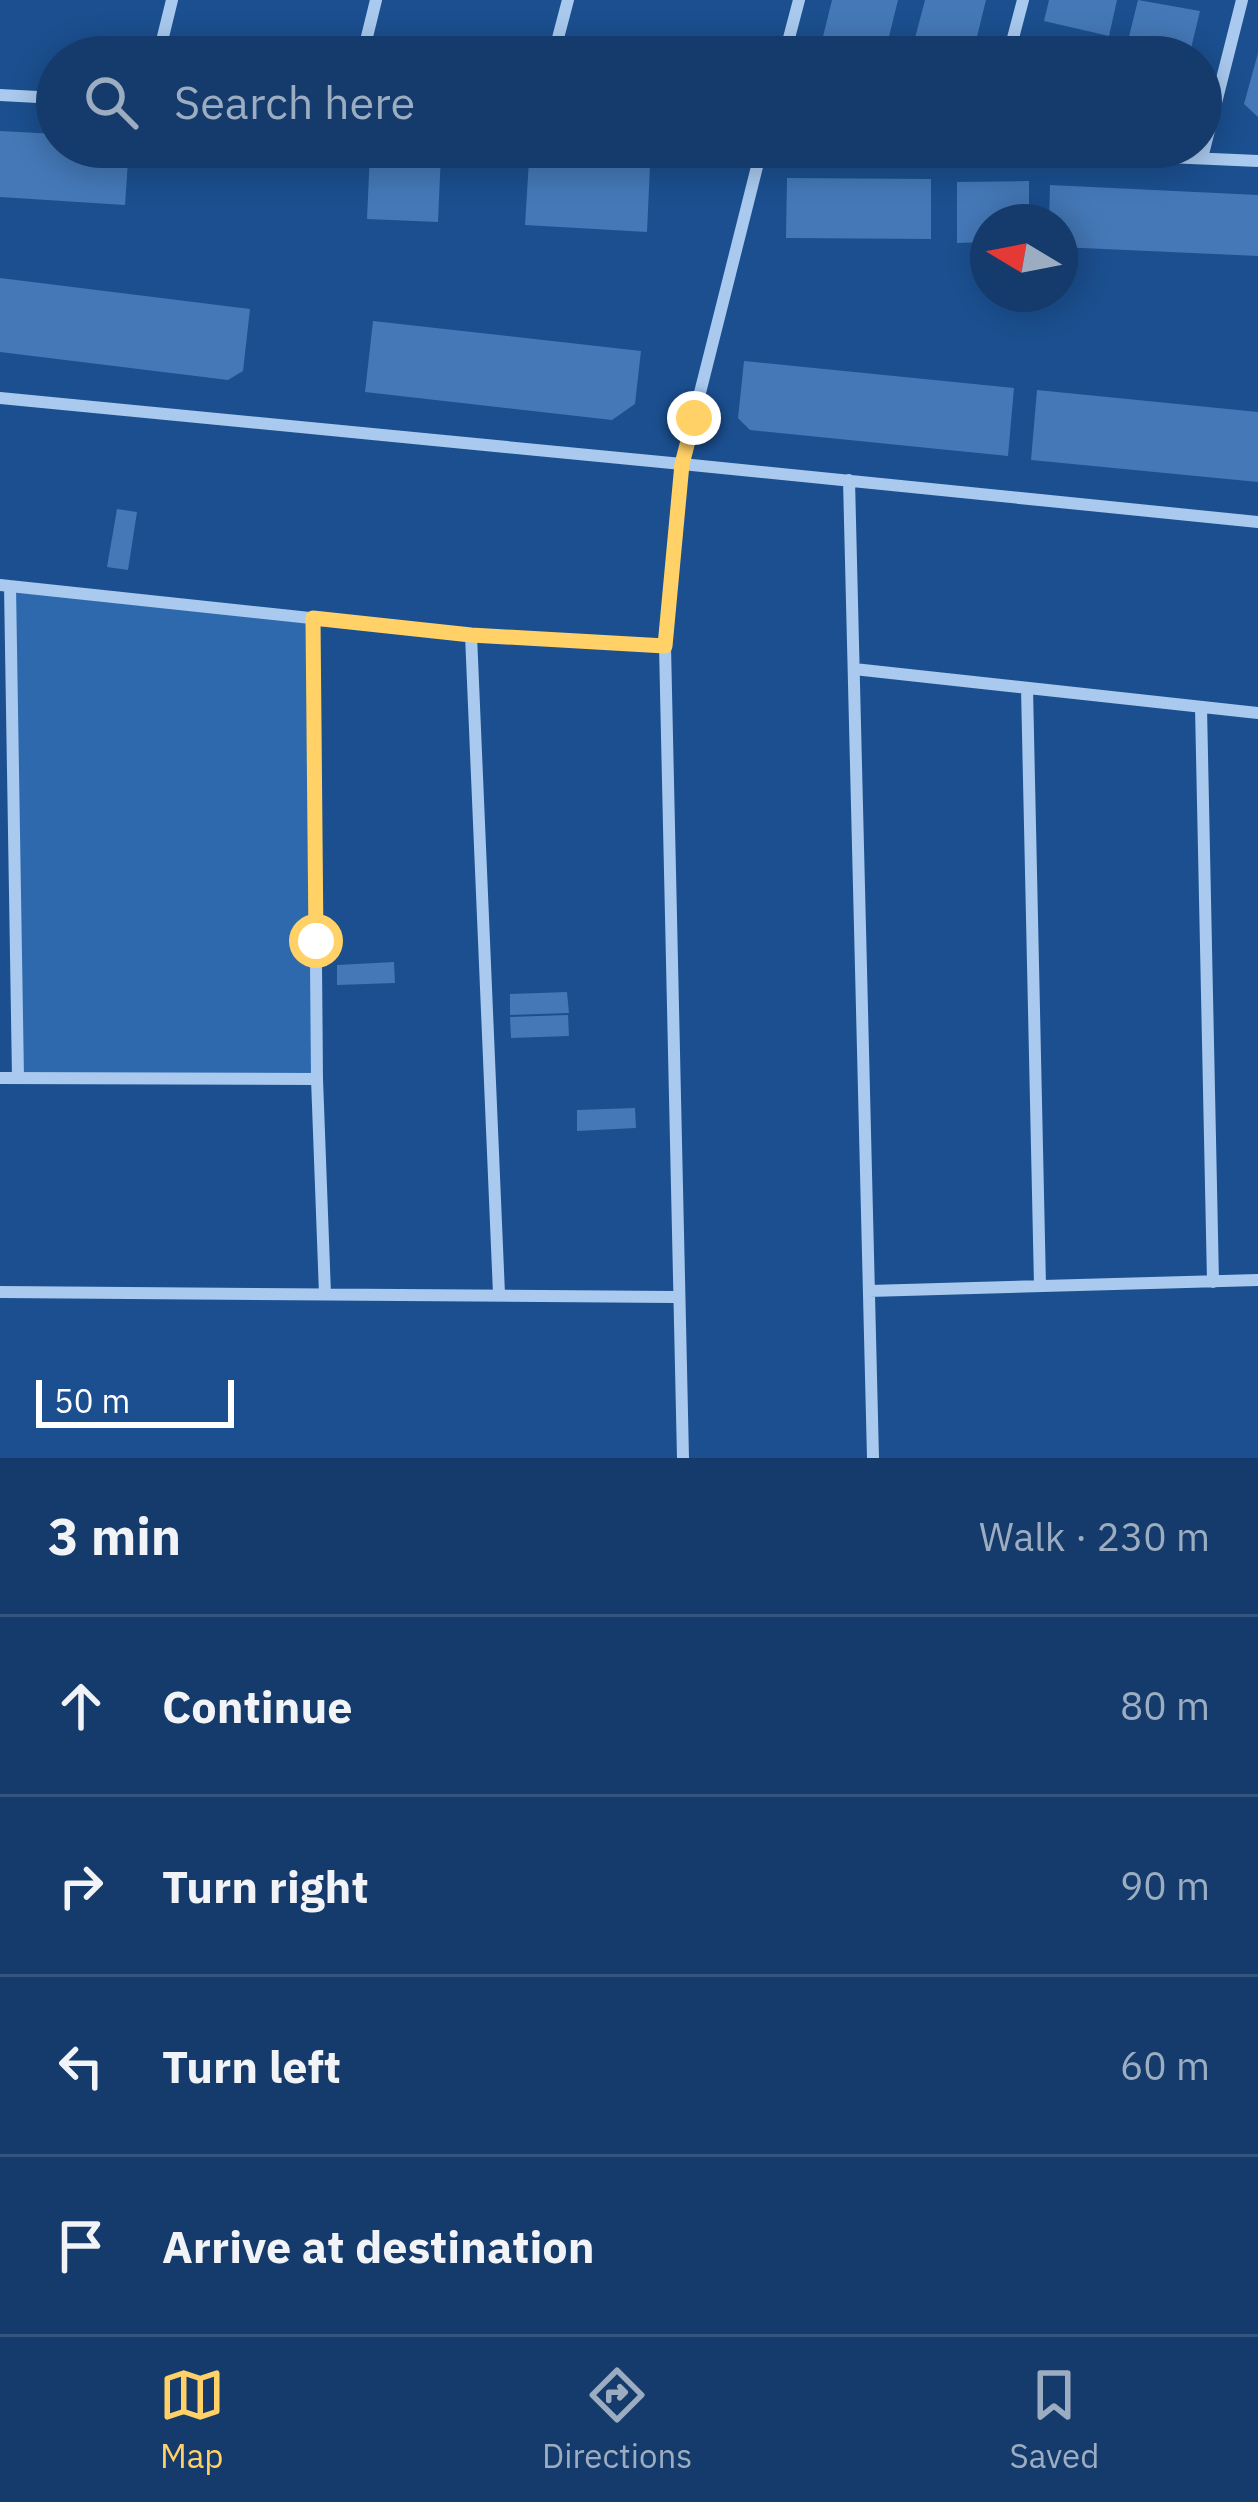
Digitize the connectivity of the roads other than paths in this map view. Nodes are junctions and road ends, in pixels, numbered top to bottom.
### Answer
1 (172, 0) edge
2 (376, 0) edge
3 (568, 0) edge
4 (799, 0) edge
5 (1023, 0) edge
6 (1242, 0) edge
7 (163, 36) edge
8 (367, 36) edge
9 (559, 36) edge
10 (790, 36) edge
11 (1014, 36) edge
12 (1222, 79) edge
13 (0, 95) edge
14 (36, 97) edge
15 (1222, 159) edge
16 (1258, 161) edge
17 (757, 168) edge
18 (0, 398) edge
19 (682, 464) junction
20 (849, 480) junction
21 (1258, 522) edge
22 (5, 585) edge
23 (313, 618) junction
24 (471, 635) junction
25 (665, 646) junction
26 (854, 669) junction
27 (1027, 688) junction
28 (1201, 706) junction
29 (1258, 713) edge
30 (0, 1078) edge
31 (18, 1078) junction
32 (317, 1079) junction
33 (1258, 1280) edge
34 (1213, 1282) junction
35 (1040, 1286) junction
36 (869, 1291) junction
37 (0, 1292) edge
38 (325, 1294) junction
39 (499, 1294) junction
40 (676, 1297) junction
41 (683, 1458) edge
42 (873, 1458) edge

1 - 7 street
2 - 8 street
3 - 9 street
4 - 10 street
5 - 11 street
6 - 12 street
13 - 14 street
15 - 16 street
17 - 19 street
18 - 19 street
19 - 20 street
19 - 25 street
20 - 21 street
20 - 26 street
22 - 23 street
22 - 31 street
23 - 24 street
23 - 32 street
24 - 25 street
24 - 39 street
25 - 40 street
26 - 27 street
26 - 36 street
27 - 28 street
27 - 35 street
28 - 29 street
28 - 34 street
30 - 31 street
31 - 32 street
32 - 38 street
33 - 34 street
34 - 35 street
35 - 36 street
36 - 42 street
37 - 38 street
38 - 39 street
39 - 40 street
40 - 41 street

